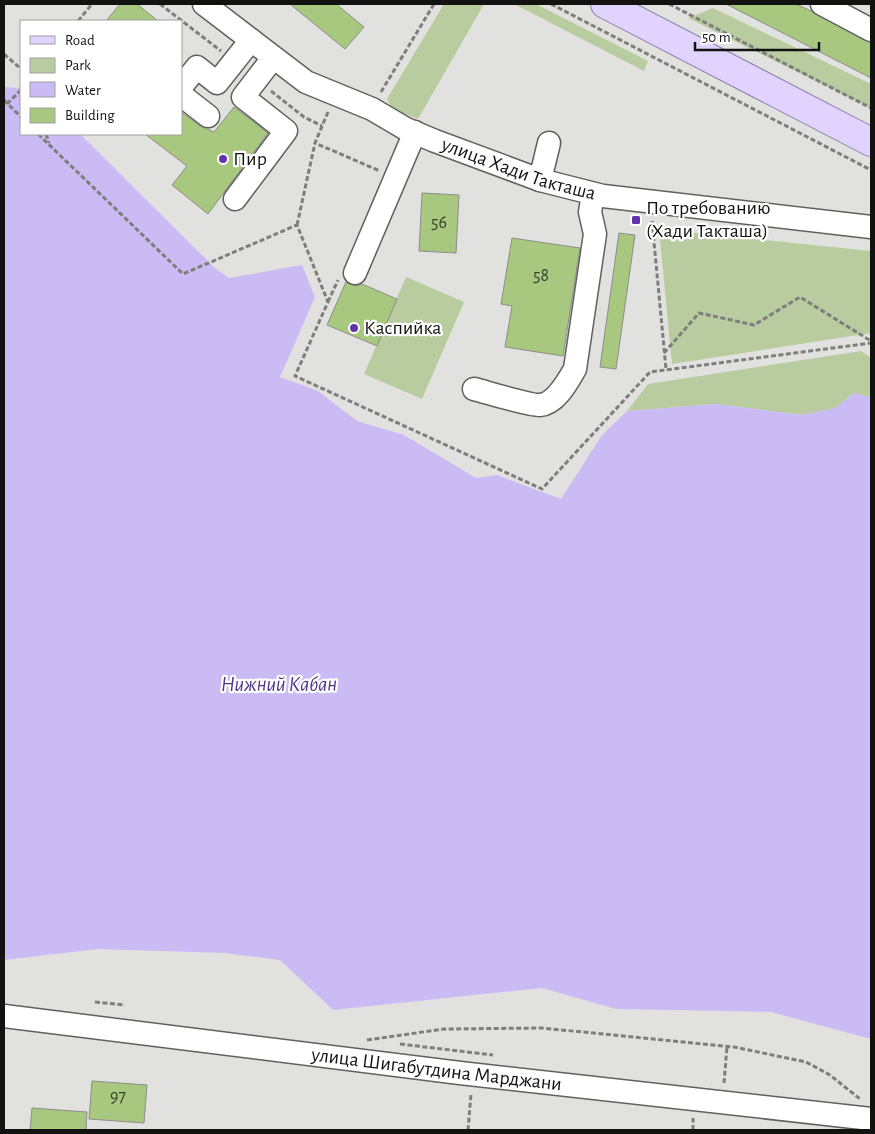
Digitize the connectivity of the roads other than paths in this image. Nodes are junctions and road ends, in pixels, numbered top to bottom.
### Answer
1 (204, 4) edge
2 (605, 4) edge
3 (822, 4) edge
4 (871, 30) edge
5 (251, 40) junction
6 (273, 58) junction
7 (182, 86) edge
8 (182, 96) edge
9 (208, 116) dead end
10 (415, 132) junction
11 (871, 142) edge
12 (549, 143) dead end
13 (540, 180) junction
14 (593, 194) junction
15 (235, 199) dead end
16 (871, 227) edge
17 (355, 273) dead end
18 (474, 388) dead end
19 (4, 1016) edge
20 (866, 1117) edge

1 - 5 street, улица Хади Такташа
2 - 11 main road
3 - 4 street
5 - 6 street, улица Хади Такташа
5 - 7 street
6 - 10 street, улица Хади Такташа
6 - 15 street
8 - 9 street
10 - 13 street, улица Хади Такташа
10 - 17 street
12 - 13 street
13 - 14 street, улица Хади Такташа
14 - 16 street, улица Хади Такташа
14 - 18 street
19 - 20 street, улица Шигабутдина Марджани

